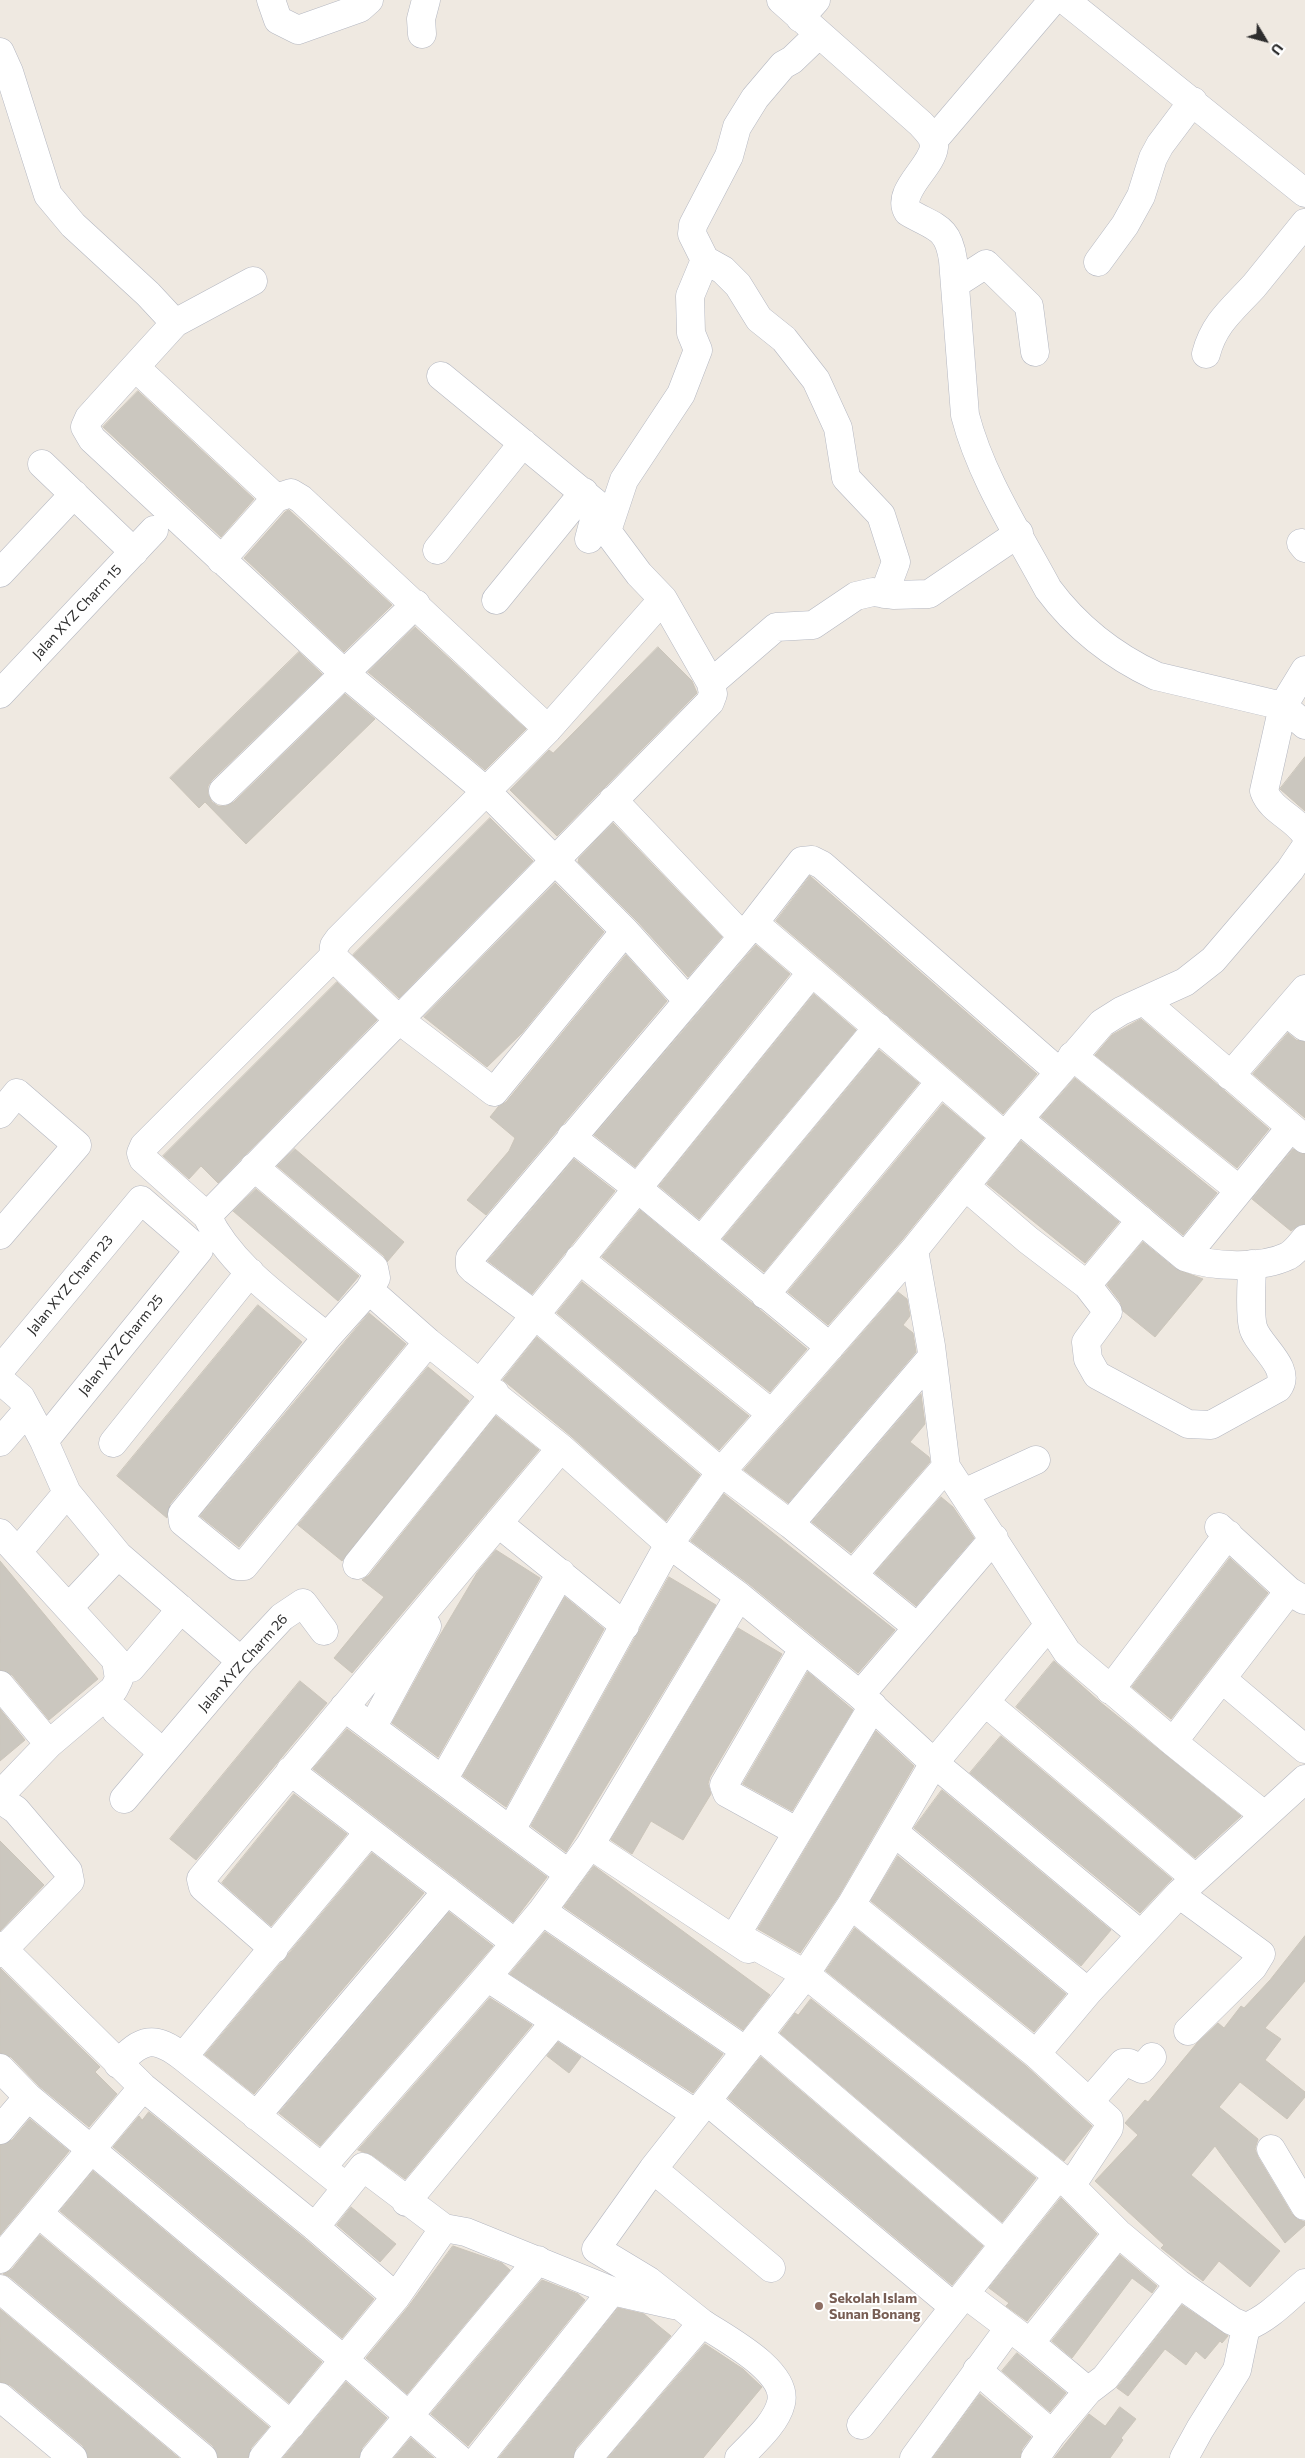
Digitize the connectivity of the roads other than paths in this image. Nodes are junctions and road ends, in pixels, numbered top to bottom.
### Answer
1 (271, 0) edge
2 (368, 0) edge
3 (426, 0) edge
4 (1052, 0) edge
5 (1065, 0) edge
6 (803, 13) edge
7 (422, 34) dead end
8 (0, 52) edge
9 (1193, 101) junction
10 (934, 141) junction
11 (1305, 193) edge
12 (1305, 223) edge
13 (943, 232) junction
14 (705, 260) junction
15 (1098, 262) dead end
16 (986, 264) junction
17 (254, 281) dead end
18 (955, 284) junction
19 (175, 323) junction
20 (1035, 352) dead end
21 (1206, 354) dead end
22 (135, 368) junction
23 (441, 376) dead end
24 (523, 443) junction
25 (42, 464) dead end
26 (584, 492) junction
27 (74, 494) junction
28 (276, 498) junction
29 (563, 518) junction
30 (154, 530) dead end
31 (1019, 534) junction
32 (589, 539) junction
33 (437, 550) dead end
34 (134, 552) junction
35 (220, 560) junction
36 (0, 573) edge
37 (639, 574) junction
38 (884, 594) junction
39 (663, 599) junction
40 (496, 600) dead end
41 (416, 604) junction
42 (1305, 670) edge
43 (343, 672) junction
44 (711, 683) junction
45 (0, 694) edge
46 (1283, 706) junction
47 (1305, 725) edge
48 (548, 729) junction
49 (223, 791) dead end
50 (486, 791) junction
51 (613, 800) junction
52 (1305, 834) edge
53 (1305, 848) edge
54 (554, 859) junction
55 (748, 930) junction
56 (625, 932) junction
57 (333, 957) junction
58 (812, 972) junction
59 (1305, 989) edge
60 (688, 1001) junction
61 (1144, 1001) junction
62 (398, 1019) junction
63 (1295, 1020) edge
64 (878, 1027) junction
65 (1065, 1064) junction
66 (1230, 1076) junction
67 (940, 1082) junction
68 (8, 1104) edge
69 (1012, 1127) junction
70 (1298, 1133) edge
71 (571, 1137) junction
72 (254, 1167) junction
73 (966, 1187) junction
74 (637, 1188) junction
75 (1238, 1189) junction
76 (207, 1216) junction
77 (1141, 1220) junction
78 (0, 1235) edge
79 (1305, 1239) edge
80 (700, 1241) junction
81 (199, 1250) joint
82 (914, 1250) junction
83 (1184, 1257) junction
84 (579, 1259) junction
85 (1252, 1264) junction
86 (250, 1272) junction
87 (1087, 1285) junction
88 (369, 1290) junction
89 (765, 1295) junction
90 (535, 1315) junction
91 (327, 1337) junction
92 (428, 1342) junction
93 (830, 1347) junction
94 (932, 1357) junction
95 (0, 1370) edge
96 (0, 1380) edge
97 (488, 1388) junction
98 (27, 1411) junction
99 (772, 1414) junction
100 (44, 1441) junction
101 (0, 1442) edge
102 (113, 1443) dead end
103 (561, 1448) junction
104 (1036, 1460) dead end
105 (946, 1467) junction
106 (721, 1472) junction
107 (67, 1493) junction
108 (964, 1493) junction
109 (498, 1523) junction
110 (790, 1524) junction
111 (0, 1533) edge
112 (994, 1538) junction
113 (26, 1542) dead end
114 (669, 1544) junction
115 (118, 1555) junction
116 (357, 1565) dead end
117 (561, 1573) junction
118 (853, 1575) junction
119 (452, 1578) junction
120 (739, 1596) junction
121 (1297, 1596) edge
122 (73, 1603) dead end
123 (181, 1609) junction
124 (625, 1626) junction
125 (1048, 1626) junction
126 (918, 1627) junction
127 (324, 1631) dead end
128 (803, 1649) junction
129 (241, 1661) junction
130 (131, 1668) dead end
131 (1222, 1679) junction
132 (0, 1685) edge
133 (1110, 1690) junction
134 (866, 1701) junction
135 (986, 1703) junction
136 (344, 1707) junction
137 (116, 1711) dead end
138 (372, 1728) junction
139 (1173, 1742) junction
140 (49, 1744) junction
141 (1305, 1749) edge
142 (163, 1753) junction
143 (934, 1763) junction
144 (290, 1771) junction
145 (1305, 1779) edge
146 (443, 1780) junction
147 (0, 1795) edge
148 (124, 1798) dead end
149 (0, 1799) edge
150 (1264, 1815) junction
151 (511, 1830) junction
152 (796, 1831) junction
153 (894, 1832) junction
154 (368, 1833) junction
155 (590, 1845) junction
156 (569, 1874) junction
157 (1187, 1886) junction
158 (447, 1891) junction
159 (851, 1905) junction
160 (542, 1911) junction
161 (1140, 1934) junction
162 (515, 1943) junction
163 (1, 1949) edge
164 (274, 1949) junction
165 (487, 1977) junction
166 (803, 1978) junction
167 (1088, 1992) junction
168 (555, 2022) junction
169 (1188, 2031) dead end
170 (752, 2043) junction
171 (1036, 2054) junction
172 (183, 2056) junction
173 (1152, 2057) dead end
174 (118, 2064) junction
175 (0, 2068) edge
176 (143, 2087) junction
177 (1090, 2102) junction
178 (15, 2104) edge
179 (701, 2107) junction
180 (256, 2116) junction
181 (0, 2130) edge
182 (1271, 2149) dead end
183 (90, 2151) junction
184 (322, 2167) junction
185 (653, 2168) junction
186 (1065, 2181) junction
187 (347, 2187) junction
188 (406, 2202) junction
189 (1305, 2206) edge
190 (38, 2213) junction
191 (315, 2227) junction
192 (444, 2228) junction
193 (1118, 2233) junction
194 (1003, 2243) junction
195 (596, 2249) junction
196 (0, 2259) edge
197 (538, 2260) junction
198 (771, 2268) dead end
199 (585, 2280) junction
200 (1305, 2283) edge
201 (1179, 2284) junction
202 (0, 2289) edge
203 (612, 2291) junction
204 (396, 2297) junction
205 (959, 2300) junction
206 (694, 2315) junction
207 (1246, 2328) junction
208 (1020, 2336) junction
209 (343, 2359) junction
210 (977, 2370) junction
211 (1088, 2391) junction
212 (0, 2397) edge
213 (409, 2416) junction
214 (291, 2425) junction
215 (861, 2425) dead end
216 (1052, 2434) junction
217 (61, 2454) edge
218 (203, 2458) edge
219 (263, 2458) edge
220 (374, 2458) edge
221 (458, 2458) edge
222 (479, 2458) edge
223 (588, 2458) edge
224 (739, 2458) edge
225 (914, 2458) edge
226 (1035, 2458) edge
227 (1184, 2458) edge

1 - 2 street
3 - 7 street
4 - 10 street
5 - 9 street
6 - 10 street
6 - 14 street
8 - 19 street
9 - 11 street
9 - 15 street
10 - 13 street
12 - 21 street
13 - 16 street
13 - 18 street
14 - 37 street
14 - 38 street
16 - 18 street
16 - 20 street
17 - 19 street
18 - 31 street
19 - 22 street
22 - 28 street
22 - 35 street
23 - 24 street
24 - 26 street
24 - 33 street
25 - 27 street
26 - 29 street
26 - 32 street
27 - 34 street
27 - 36 street
28 - 35 street
28 - 41 street
29 - 32 street
29 - 40 street
30 - 34 street, Jalan XYZ Charm 15
31 - 38 street
31 - 46 street
32 - 37 street
34 - 45 street, Jalan XYZ Charm 15
35 - 43 street
37 - 39 street
38 - 44 street
39 - 44 street
39 - 48 street
41 - 43 street
41 - 48 street
42 - 46 street
43 - 49 street
43 - 50 street
44 - 51 street
46 - 47 street
46 - 52 street
48 - 50 street
50 - 54 street
50 - 57 street
51 - 54 street
51 - 55 street
53 - 61 street
54 - 56 street
54 - 62 street
55 - 58 street
55 - 60 street
55 - 65 street
56 - 60 street
56 - 62 street
57 - 62 street
57 - 76 street
58 - 64 street
58 - 74 street
59 - 63 street
60 - 71 street
61 - 65 street
61 - 66 street
62 - 72 street
63 - 66 street
64 - 67 street
64 - 80 street
65 - 69 street
65 - 75 street
66 - 70 street
67 - 69 street
67 - 89 street
68 - 78 street
69 - 73 street
69 - 77 street
70 - 75 street
71 - 74 street
71 - 90 street
72 - 76 street
72 - 88 street
73 - 82 street
73 - 87 street
74 - 80 street
74 - 84 street
75 - 83 street
76 - 86 street
77 - 83 street
77 - 87 street
79 - 85 street
80 - 89 street
81 - 95 street, Jalan XYZ Charm 23
81 - 100 street, Jalan XYZ Charm 25
82 - 93 street
82 - 94 street
83 - 85 street
84 - 90 street
84 - 99 street
85 - 87 street
86 - 91 street
86 - 102 street
88 - 91 street
88 - 92 street
89 - 93 street
90 - 97 street
90 - 106 street
91 - 92 street
92 - 97 street
93 - 99 street
94 - 105 street
94 - 110 street
96 - 98 street
97 - 103 street
97 - 116 street
98 - 100 street
98 - 101 street
99 - 106 street
100 - 107 street
103 - 109 street
103 - 114 street
104 - 108 street
105 - 108 street
105 - 118 street
106 - 110 street
106 - 114 street
107 - 113 street
107 - 115 street
108 - 112 street
109 - 117 street
109 - 119 street
110 - 118 street
111 - 140 street
112 - 125 street
112 - 126 street
114 - 120 street
114 - 124 street
115 - 122 street
115 - 123 street
117 - 124 street
117 - 146 street
118 - 126 street
119 - 136 street
119 - 138 street
120 - 128 street
120 - 155 street
121 - 131 street
121 - 133 street
123 - 129 street
123 - 130 street
124 - 151 street
125 - 133 street
125 - 135 street
126 - 134 street
127 - 129 street, Jalan XYZ Charm 26
128 - 134 street
128 - 152 street
129 - 142 street, Jalan XYZ Charm 26
131 - 139 street
131 - 141 street
132 - 140 street
133 - 139 street
134 - 143 street
134 - 152 street
135 - 143 street
135 - 157 street
136 - 138 street
136 - 144 street
137 - 142 street
138 - 146 street
139 - 150 street
140 - 147 street
142 - 148 street, Jalan XYZ Charm 26
143 - 153 street
143 - 161 street
144 - 154 street
144 - 164 street
145 - 150 street
146 - 151 street
149 - 163 street
150 - 157 street
151 - 156 street
152 - 166 street
153 - 159 street
153 - 167 street
154 - 158 street
154 - 164 street
155 - 156 street
155 - 166 street
156 - 160 street
157 - 161 street
157 - 169 street
158 - 162 street
158 - 180 street
159 - 166 street
159 - 171 street
160 - 162 street
160 - 170 street
161 - 167 street
162 - 165 street
163 - 174 street
164 - 172 street
165 - 168 street
165 - 184 street
166 - 170 street
166 - 186 street
167 - 171 street
168 - 179 street
168 - 188 street
170 - 179 street
170 - 194 street
171 - 177 street
172 - 174 street
172 - 180 street
173 - 177 street
174 - 176 street
175 - 178 street
176 - 183 street
176 - 191 street
177 - 186 street
178 - 181 street
178 - 183 street
179 - 185 street
179 - 205 street
180 - 184 street
182 - 189 street
183 - 190 street
183 - 209 street
184 - 187 street
185 - 195 street
185 - 198 street
186 - 193 street
186 - 194 street
187 - 188 street
187 - 191 street
188 - 192 street
190 - 196 street
190 - 214 street
191 - 204 street
192 - 197 street
192 - 204 street
193 - 201 street
193 - 208 street
194 - 205 street
195 - 199 street
195 - 206 street
197 - 199 street
197 - 213 street
199 - 203 street
200 - 207 street
201 - 207 street
201 - 211 street
202 - 218 street
203 - 206 street
203 - 222 street
204 - 209 street
205 - 208 street
205 - 215 street
206 - 223 street
206 - 224 street
207 - 227 street
208 - 210 street
208 - 211 street
209 - 213 street
209 - 214 street
210 - 216 street
210 - 225 street
211 - 216 street
212 - 217 street
213 - 220 street
213 - 221 street
214 - 219 street
216 - 226 street

